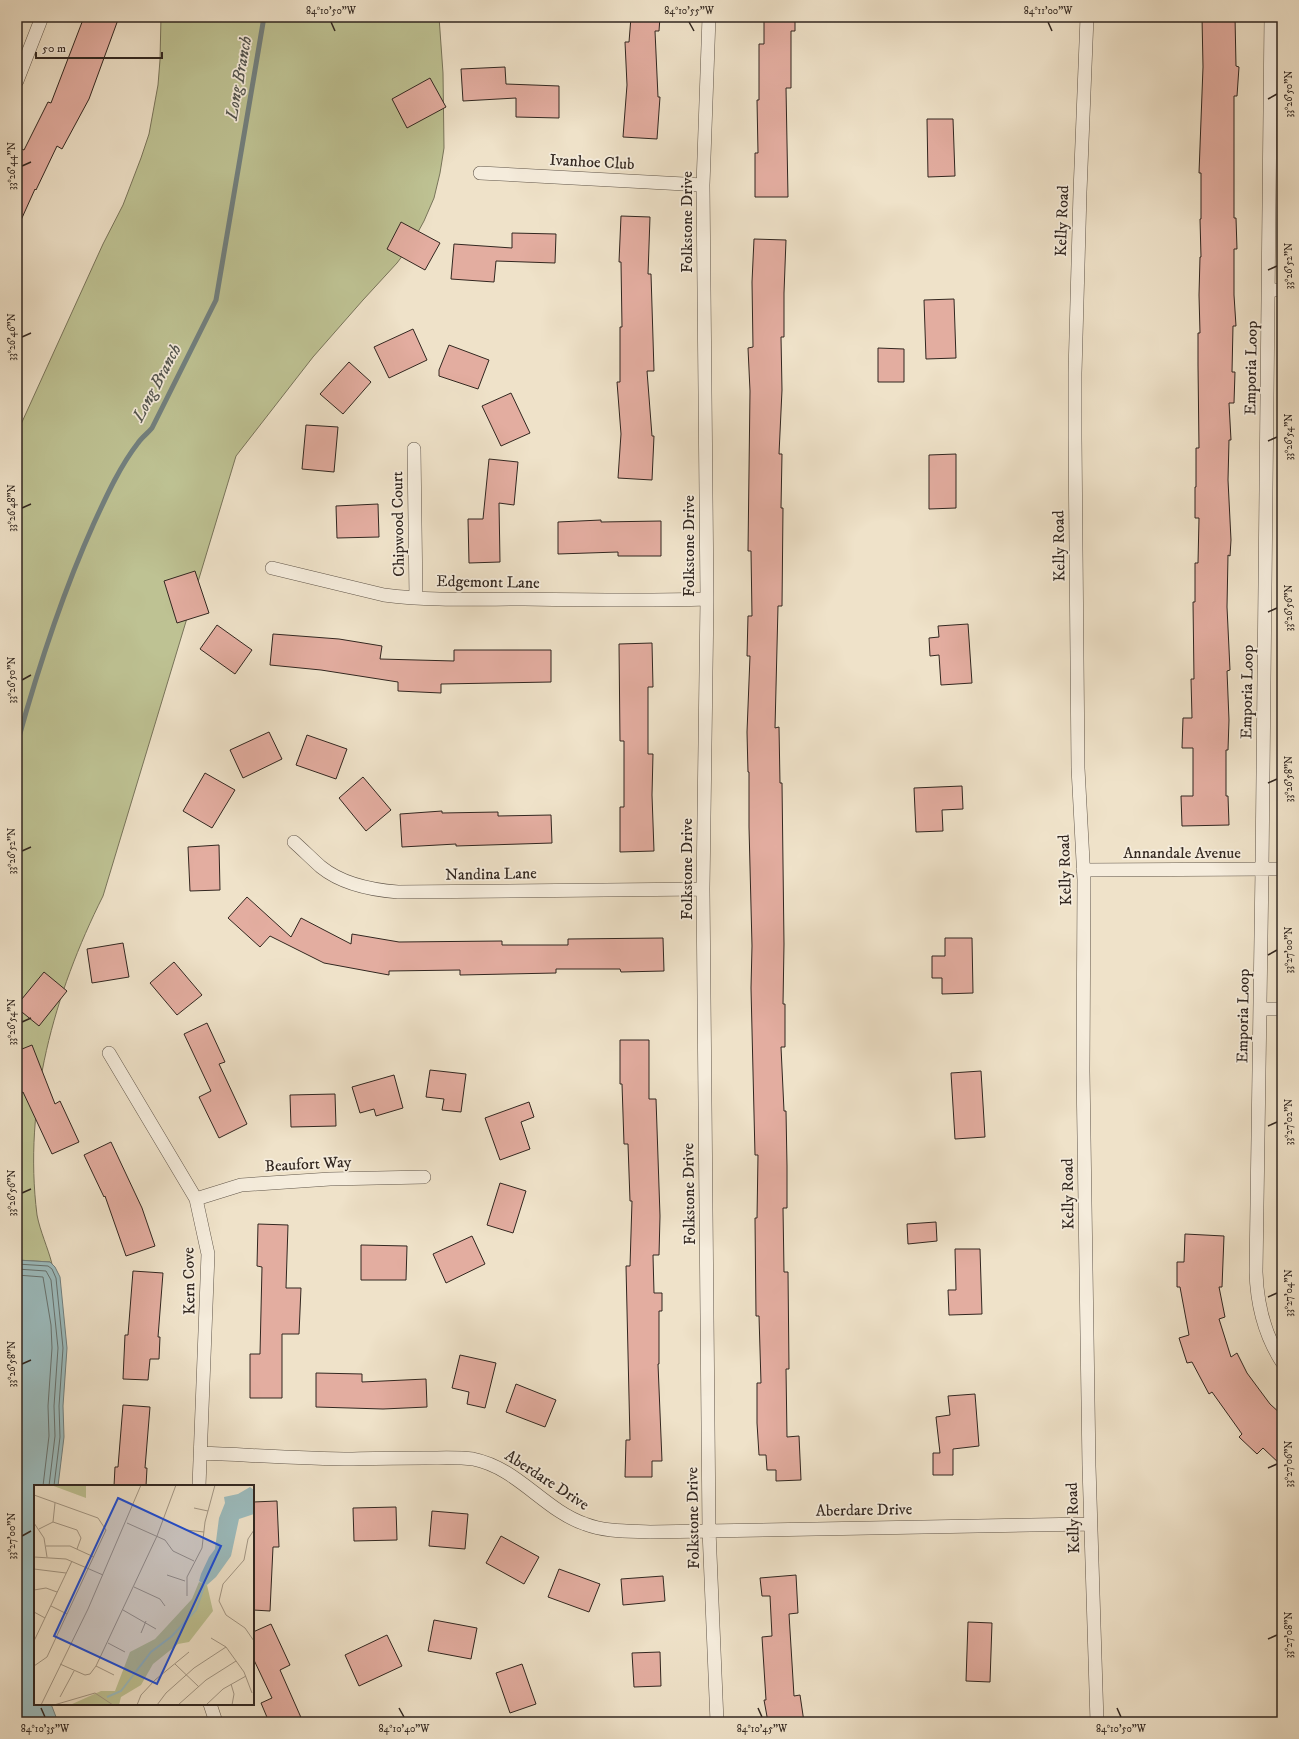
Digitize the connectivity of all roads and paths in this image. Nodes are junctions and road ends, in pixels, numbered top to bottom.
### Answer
1 (42, 17) edge
2 (708, 17) edge
3 (1087, 17) edge
4 (1271, 17) edge
5 (17, 81) edge
6 (480, 173) dead end
7 (703, 185) junction
8 (1269, 290) junction
9 (1282, 290) edge
10 (414, 449) dead end
11 (272, 568) dead end
12 (416, 598) junction
13 (707, 599) junction
14 (294, 842) dead end
15 (1083, 870) junction
16 (1262, 870) junction
17 (1282, 870) edge
18 (703, 890) junction
19 (1260, 1009) junction
20 (1282, 1009) edge
21 (110, 1053) dead end
22 (424, 1177) dead end
23 (196, 1199) junction
24 (1282, 1362) edge
25 (202, 1453) junction
26 (200, 1485) edge
27 (1090, 1524) junction
28 (709, 1530) junction
29 (210, 1705) edge
30 (216, 1722) edge
31 (717, 1722) edge
32 (1097, 1722) edge

1 - 5 street
2 - 7 street, Folkstone Drive
3 - 15 street, Kelly Road
4 - 8 street, Emporia Loop
6 - 7 street, Ivanhoe Club
7 - 13 street, Folkstone Drive
8 - 9 street
8 - 16 street, Emporia Loop
10 - 12 street, Chipwood Court
11 - 12 street, Edgemont Lane
12 - 13 street, Edgemont Lane
13 - 18 street, Folkstone Drive
14 - 18 street, Nandina Lane
15 - 16 street, Annandale Avenue
15 - 27 street, Kelly Road
16 - 17 street, Annandale Avenue
16 - 19 street, Emporia Loop
18 - 28 street, Folkstone Drive
19 - 20 street
19 - 24 street, Emporia Loop
21 - 23 street, Kern Cove
22 - 23 street, Beaufort Way
23 - 25 street, Kern Cove
25 - 26 street, Kern Cove
25 - 28 street, Aberdare Drive
27 - 28 street, Aberdare Drive
27 - 32 street, Kelly Road
28 - 31 street, Folkstone Drive
29 - 30 street

